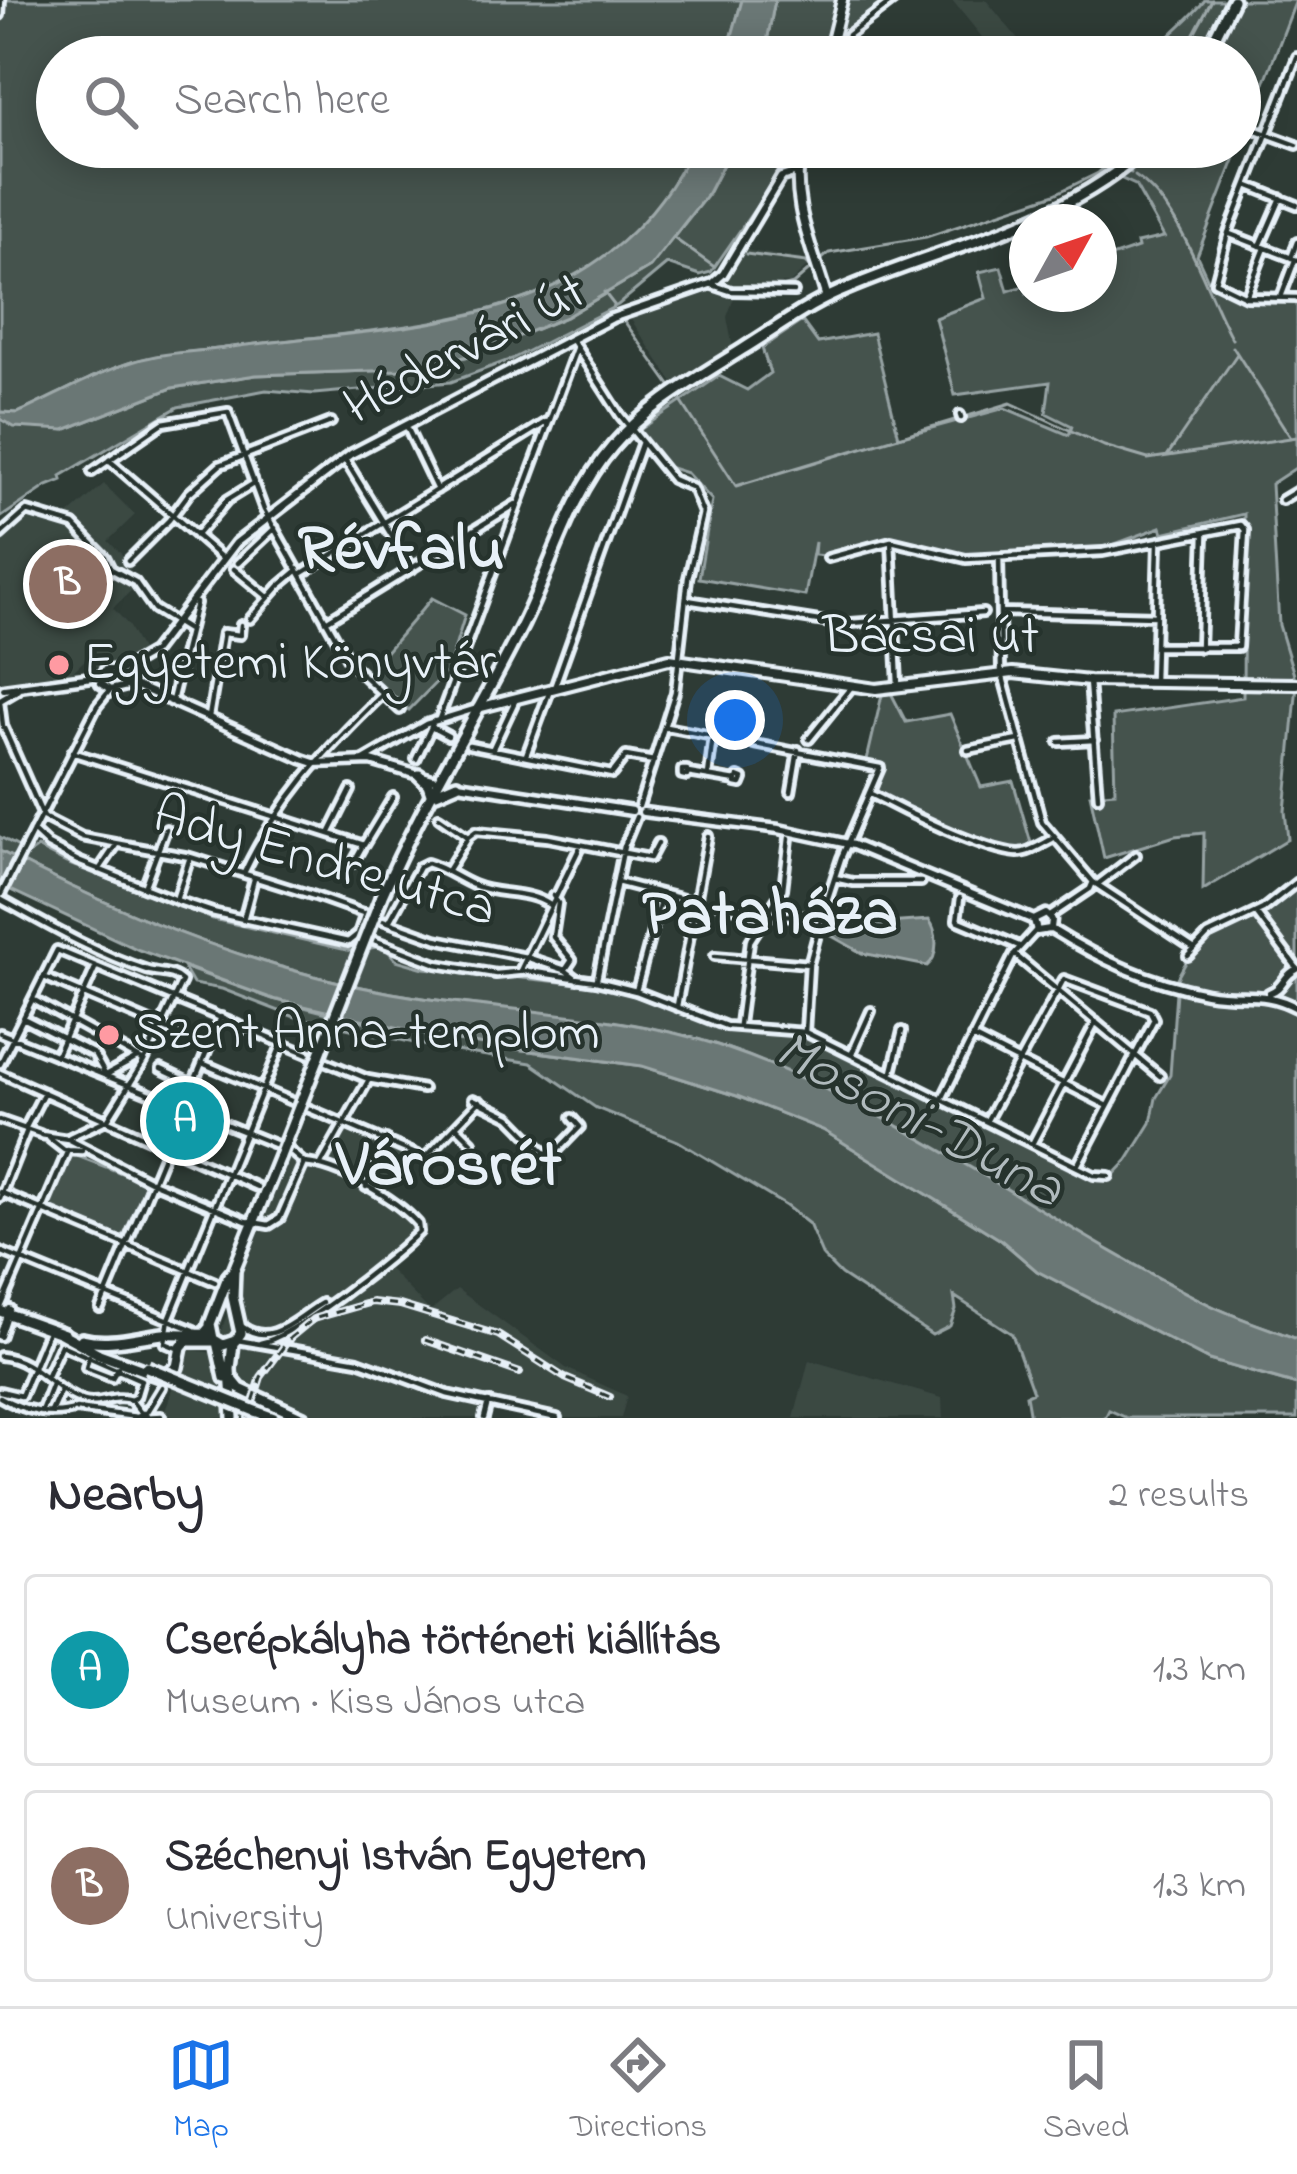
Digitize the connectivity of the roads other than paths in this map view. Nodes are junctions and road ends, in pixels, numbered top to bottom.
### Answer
1 (1, 0) edge
2 (842, 0) edge
3 (894, 0) edge
4 (1233, 0) edge
5 (0, 15) edge
6 (833, 36) edge
7 (848, 36) edge
8 (1215, 36) edge
9 (1297, 57) edge
10 (1286, 86) junction
11 (1297, 90) edge
12 (1261, 132) edge
13 (1267, 134) junction
14 (1297, 145) edge
15 (1261, 149) edge
16 (798, 168) edge
17 (1122, 168) edge
18 (1254, 168) edge
19 (797, 172) junction
20 (1247, 185) junction
21 (1281, 198) junction
22 (1297, 205) edge
23 (1228, 233) junction
24 (1297, 242) edge
25 (1263, 247) junction
26 (1294, 259) edge
27 (710, 284) junction
28 (794, 292) dead end
29 (827, 298) junction
30 (1246, 298) junction
31 (1281, 298) junction
32 (1297, 298) edge
33 (571, 339) junction
34 (576, 349) junction
35 (331, 422) dead end
36 (547, 422) junction
37 (406, 425) junction
38 (631, 428) junction
39 (642, 442) junction
40 (244, 454) junction
41 (107, 459) junction
42 (345, 459) junction
43 (92, 472) dead end
44 (254, 484) junction
45 (437, 490) junction
46 (1297, 491) edge
47 (1282, 500) dead end
48 (519, 502) junction
49 (173, 515) junction
50 (268, 516) junction
51 (384, 523) junction
52 (275, 528) junction
53 (1204, 533) junction
54 (0, 536) edge
55 (196, 536) junction
56 (891, 541) junction
57 (1158, 542) junction
58 (828, 558) dead end
59 (999, 558) junction
60 (222, 559) junction
61 (128, 561) dead end
62 (412, 569) junction
63 (300, 572) junction
64 (268, 597) junction
65 (686, 600) junction
66 (196, 603) dead end
67 (1000, 612) junction
68 (983, 613) dead end
69 (1156, 616) junction
70 (250, 620) dead end
71 (175, 621) junction
72 (326, 621) junction
73 (895, 622) junction
74 (242, 625) dead end
75 (188, 630) junction
76 (1155, 647) junction
77 (1201, 648) junction
78 (679, 659) junction
79 (134, 665) junction
80 (1002, 673) junction
81 (111, 681) junction
82 (1154, 681) junction
83 (1089, 682) junction
84 (1297, 684) edge
85 (139, 686) junction
86 (552, 686) junction
87 (852, 686) junction
88 (898, 687) junction
89 (489, 688) junction
90 (2, 693) edge
91 (382, 694) junction
92 (518, 696) junction
93 (172, 701) junction
94 (500, 701) junction
95 (478, 707) junction
96 (400, 710) dead end
97 (458, 713) junction
98 (209, 717) junction
99 (435, 723) junction
100 (468, 726) junction
101 (666, 727) junction
102 (448, 736) dead end
103 (713, 736) junction
104 (808, 739) dead end
105 (1018, 740) junction
106 (1094, 740) junction
107 (1059, 742) dead end
108 (387, 745) junction
109 (469, 745) dead end
110 (326, 748) junction
111 (798, 750) junction
112 (968, 750) dead end
113 (73, 752) junction
114 (491, 752) junction
115 (380, 756) junction
116 (525, 758) junction
117 (416, 759) dead end
118 (368, 760) junction
119 (332, 761) junction
120 (655, 761) junction
121 (314, 763) junction
122 (388, 765) junction
123 (688, 773) dead end
124 (419, 775) junction
125 (708, 776) junction
126 (439, 781) junction
127 (736, 781) dead end
128 (457, 784) junction
129 (351, 790) dead end
130 (791, 793) dead end
131 (869, 793) junction
132 (393, 797) dead end
133 (430, 797) junction
134 (1098, 797) dead end
135 (48, 802) junction
136 (38, 803) junction
137 (638, 811) junction
138 (41, 815) junction
139 (273, 816) junction
140 (439, 817) dead end
141 (166, 829) dead end
142 (33, 831) junction
143 (329, 834) junction
144 (708, 836) dead end
145 (468, 837) junction
146 (789, 838) dead end
147 (1054, 838) junction
148 (117, 843) junction
149 (658, 843) dead end
150 (848, 844) junction
151 (364, 845) junction
152 (160, 849) junction
153 (579, 849) dead end
154 (623, 851) junction
155 (1136, 855) dead end
156 (190, 857) junction
157 (353, 863) dead end
158 (99, 870) junction
159 (447, 871) junction
160 (244, 873) junction
161 (255, 878) junction
162 (835, 878) junction
163 (617, 882) junction
164 (921, 882) dead end
165 (1297, 882) edge
166 (1095, 883) junction
167 (145, 887) junction
168 (662, 894) junction
169 (553, 896) junction
170 (0, 898) edge
171 (960, 898) dead end
172 (176, 900) junction
173 (686, 900) dead end
174 (718, 904) dead end
175 (550, 905) junction
176 (365, 913) junction
177 (1256, 913) junction
178 (765, 915) junction
179 (822, 916) junction
180 (1050, 916) junction
181 (243, 920) junction
182 (389, 922) junction
183 (1035, 925) junction
184 (1051, 929) junction
185 (358, 934) junction
186 (540, 935) junction
187 (553, 937) junction
188 (1020, 946) junction
189 (1014, 954) junction
190 (1283, 954) junction
191 (715, 956) dead end
192 (526, 957) junction
193 (748, 960) junction
194 (809, 964) junction
195 (96, 966) junction
196 (1297, 969) edge
197 (565, 970) junction
198 (520, 971) junction
199 (1287, 975) junction
200 (44, 977) junction
201 (579, 980) junction
202 (596, 981) junction
203 (1282, 984) junction
204 (1057, 989) junction
205 (636, 992) junction
206 (83, 994) junction
207 (1260, 996) junction
208 (33, 999) junction
209 (177, 999) junction
210 (1287, 1002) junction
211 (676, 1006) junction
212 (1297, 1008) edge
213 (871, 1011) dead end
214 (221, 1017) junction
215 (23, 1018) junction
216 (71, 1021) junction
217 (1096, 1022) junction
218 (739, 1024) junction
219 (162, 1028) junction
220 (902, 1031) dead end
221 (805, 1032) junction
222 (0, 1033) edge
223 (972, 1037) junction
224 (13, 1038) junction
225 (64, 1039) junction
226 (282, 1043) junction
227 (209, 1047) junction
228 (852, 1053) junction
229 (56, 1055) junction
230 (1136, 1055) junction
231 (141, 1059) junction
232 (1019, 1061) junction
233 (202, 1063) junction
234 (0, 1068) edge
235 (161, 1070) dead end
236 (892, 1073) junction
237 (106, 1075) junction
238 (1160, 1076) dead end
239 (368, 1079) junction
240 (193, 1084) junction
241 (1064, 1084) junction
242 (131, 1085) junction
243 (262, 1089) junction
244 (424, 1089) dead end
245 (44, 1092) junction
246 (942, 1098) junction
247 (1108, 1106) junction
248 (184, 1107) junction
249 (572, 1118) dead end
250 (0, 1120) edge
251 (108, 1120) junction
252 (987, 1120) junction
253 (345, 1121) junction
254 (458, 1127) junction
255 (26, 1130) junction
256 (244, 1132) junction
257 (386, 1138) junction
258 (472, 1142) dead end
259 (1032, 1144) junction
260 (66, 1145) junction
261 (167, 1147) junction
262 (304, 1163) junction
263 (321, 1164) junction
264 (1077, 1166) junction
265 (228, 1174) junction
266 (1109, 1177) dead end
267 (152, 1182) junction
268 (257, 1187) dead end
269 (366, 1187) junction
270 (1, 1194) edge
271 (217, 1200) junction
272 (262, 1203) junction
273 (212, 1209) junction
274 (41, 1210) junction
275 (283, 1212) junction
276 (231, 1215) junction
277 (253, 1223) junction
278 (128, 1244) junction
279 (0, 1251) edge
280 (20, 1259) junction
281 (189, 1270) junction
282 (234, 1270) junction
283 (215, 1282) dead end
284 (106, 1294) junction
285 (100, 1308) dead end
286 (6, 1313) edge
287 (240, 1322) junction
288 (211, 1324) junction
289 (170, 1327) junction
290 (194, 1330) dead end
291 (54, 1331) junction
292 (0, 1336) edge
293 (280, 1336) junction
294 (235, 1341) junction
295 (216, 1342) junction
296 (176, 1349) junction
297 (89, 1355) junction
298 (0, 1356) edge
299 (118, 1368) junction
300 (33, 1369) junction
301 (46, 1376) junction
302 (231, 1378) junction
303 (53, 1382) junction
304 (162, 1387) dead end
305 (60, 1392) junction
306 (0, 1394) edge
307 (69, 1395) junction
308 (78, 1399) junction
309 (131, 1400) junction
310 (488, 1402) junction
311 (76, 1409) junction
312 (41, 1412) junction
313 (51, 1412) junction
314 (62, 1413) junction
315 (146, 1413) junction
316 (233, 1415) edge
317 (160, 1416) edge
318 (137, 1417) edge
319 (274, 1418) edge
320 (303, 1418) edge
321 (484, 1418) edge
322 (557, 1418) edge

1 - 5 street
2 - 6 main road
3 - 7 street
4 - 8 main road
9 - 10 street
10 - 11 street
10 - 13 street
12 - 13 street
13 - 14 street
13 - 15 street
16 - 19 main road
17 - 29 main road
18 - 20 street
19 - 27 street
19 - 29 main road
20 - 21 street
20 - 23 street
21 - 22 street
21 - 25 street
23 - 25 street
23 - 30 street
24 - 26 street
25 - 26 street
25 - 30 street
26 - 31 street
27 - 28 street
27 - 33 street, Hédervári út
29 - 38 main road
30 - 31 street
31 - 32 street
33 - 34 street
33 - 37 street, Hédervári út
34 - 36 street
34 - 38 street
35 - 40 street
36 - 45 street
36 - 48 street
37 - 42 street, Hédervári út
37 - 45 street
38 - 39 street
38 - 89 main road
39 - 65 street
39 - 86 street
40 - 41 street
40 - 44 street
40 - 49 street
41 - 43 street
41 - 49 street
42 - 50 street, Hédervári út
42 - 51 street
44 - 50 street
44 - 55 street
45 - 51 street
46 - 47 street
48 - 62 street
48 - 99 street
49 - 55 street
49 - 61 street
50 - 52 street
50 - 60 street, Hédervári út
51 - 62 street
51 - 63 street
52 - 63 street
52 - 64 street
53 - 57 street
53 - 77 street
53 - 77 street
54 - 71 street
55 - 60 street
56 - 58 street
56 - 59 street
56 - 73 street
57 - 59 street
57 - 69 street
59 - 67 street
60 - 71 street, Hédervári út
62 - 72 street
63 - 64 street
63 - 72 street
64 - 70 street
65 - 73 street
65 - 78 street
66 - 75 street
67 - 69 street
67 - 80 street
68 - 73 street
69 - 76 street
71 - 75 street
71 - 79 street, Hédervári út
72 - 91 street
73 - 88 street
74 - 98 street
75 - 93 street
76 - 77 street
76 - 82 street
78 - 86 main road, Bácsai út
78 - 87 main road, Bácsai út
78 - 101 street
79 - 81 street, Hédervári út
79 - 85 street
80 - 83 main road, Bácsai út
80 - 88 main road, Bácsai út
80 - 105 street
81 - 85 street
81 - 90 street
81 - 113 street
82 - 83 main road, Bácsai út
82 - 84 main road, Bácsai út
83 - 106 street
85 - 93 street
86 - 92 main road, Bácsai út
86 - 116 street
87 - 88 main road, Bácsai út
87 - 104 street
89 - 94 street
89 - 95 main road
90 - 136 street
91 - 96 street
91 - 110 street
92 - 94 main road, Bácsai út
92 - 114 street
93 - 98 street
94 - 95 main road, Bácsai út
95 - 97 street, Bácsai út
95 - 100 main road
97 - 99 street, Bácsai út
97 - 100 street
98 - 121 street
99 - 102 street
99 - 108 street, Bácsai út
99 - 117 street
100 - 126 main road
101 - 103 street
101 - 120 street
103 - 111 street
103 - 125 street
105 - 112 street
105 - 147 street
106 - 107 street, Bácsai út
106 - 134 street
108 - 115 street
108 - 118 street, Bácsai út
109 - 114 street
110 - 119 street
110 - 121 street
111 - 130 street
111 - 131 street
113 - 135 street
113 - 139 street
114 - 116 street
115 - 118 street
115 - 122 street
116 - 120 street
118 - 119 street
118 - 122 street
119 - 121 street
120 - 137 street
121 - 139 street
122 - 124 street
123 - 125 street
124 - 126 street
124 - 133 main road
125 - 127 street
126 - 128 street
126 - 133 main road
128 - 133 main road
128 - 137 street
129 - 143 street
131 - 147 street
131 - 150 street
132 - 151 street
133 - 272 main road, bridge
135 - 136 street
135 - 138 street
136 - 138 street
137 - 150 street
137 - 154 street
138 - 142 street
138 - 148 street, Ady Endre utca
139 - 143 street
139 - 160 street
140 - 145 street
141 - 152 street
142 - 158 street
142 - 170 street
143 - 151 street
144 - 211 street
145 - 154 street
145 - 159 street
146 - 178 street
147 - 166 street
148 - 152 street, Ady Endre utca
148 - 158 street
149 - 154 street
150 - 162 street
150 - 183 street
151 - 157 street
152 - 156 street, Ady Endre utca
152 - 167 street
153 - 169 street, Ady Endre utca
154 - 163 street
155 - 166 street
156 - 160 street, Ady Endre utca
156 - 172 street
158 - 167 street
159 - 175 street
159 - 182 street
160 - 161 street, Ady Endre utca
161 - 176 street, Ady Endre utca
161 - 181 street
162 - 164 street
162 - 179 street
163 - 168 street
163 - 202 street
165 - 177 street
166 - 177 street
166 - 180 street
167 - 172 street
168 - 173 street
168 - 205 street
169 - 175 street, Ady Endre utca
169 - 187 street
170 - 209 street
171 - 188 street
172 - 181 street
174 - 178 street
175 - 186 street, Ady Endre utca
176 - 182 street, Ady Endre utca
176 - 185 street
177 - 190 street
178 - 179 street
178 - 193 street
179 - 194 street
180 - 183 street
180 - 184 street
181 - 185 street
182 - 192 street, Ady Endre utca
183 - 184 street
183 - 188 street
184 - 207 street
185 - 198 street
186 - 187 street
186 - 192 street, Ady Endre utca
187 - 197 street
188 - 189 street
189 - 204 street
189 - 223 street
190 - 196 street
190 - 199 street
191 - 193 street
192 - 197 street
192 - 198 street
193 - 194 street
193 - 218 street
194 - 221 street
195 - 200 street
195 - 206 street
195 - 209 street
196 - 199 street
197 - 201 street
198 - 201 street
199 - 203 street
200 - 206 street
200 - 208 street
201 - 202 street
202 - 205 street
203 - 207 street
203 - 210 street
204 - 217 street
204 - 230 street
204 - 232 street
205 - 211 street
206 - 216 street
206 - 219 street
207 - 210 street
208 - 215 street
208 - 216 street
209 - 214 street
209 - 219 street
210 - 212 street
211 - 218 street
213 - 228 street
214 - 226 street
214 - 227 street
215 - 224 street
215 - 225 street
216 - 225 street
216 - 231 street
217 - 230 street
217 - 241 street
218 - 221 street
219 - 227 street
219 - 231 street
220 - 236 street
221 - 228 street
222 - 224 street
223 - 232 street
223 - 246 street
224 - 229 street
224 - 234 street
225 - 229 street
225 - 237 street
226 - 239 street
226 - 243 street
227 - 233 street
228 - 236 street
229 - 237 street
230 - 238 street
230 - 247 street
231 - 237 street
231 - 242 street
232 - 241 street
232 - 252 street
233 - 240 street
233 - 243 street
234 - 245 street
235 - 240 street
236 - 246 street
237 - 242 street
239 - 244 street
239 - 253 street
240 - 248 street
241 - 247 street
241 - 259 street
242 - 248 street
242 - 251 street
243 - 253 street
243 - 256 street
245 - 251 street
245 - 255 street
246 - 252 street
247 - 264 street
248 - 256 street
248 - 261 street
249 - 254 street
250 - 255 street
251 - 260 street
251 - 261 street
252 - 259 street
253 - 257 street
253 - 263 street
254 - 257 street
254 - 258 street
255 - 260 street
255 - 270 street
256 - 262 street
256 - 265 street
257 - 269 street
259 - 264 street
260 - 267 street
260 - 274 street
261 - 265 street
261 - 267 street
262 - 263 street
262 - 275 street
263 - 269 street
264 - 266 street
265 - 268 street
265 - 271 street
267 - 273 street
267 - 278 street
269 - 293 street
270 - 274 street
271 - 273 street
271 - 276 street
272 - 275 street
272 - 277 main road
273 - 276 street
273 - 281 street
274 - 278 street
274 - 280 street
275 - 277 street
276 - 277 street
277 - 282 main road
278 - 281 street
278 - 284 street
279 - 280 street
280 - 284 street
280 - 286 street
281 - 283 street
281 - 289 street
282 - 287 main road
282 - 288 main road
284 - 285 street
284 - 289 street
286 - 291 main road
286 - 292 street
287 - 288 main road
287 - 293 street
287 - 294 main road
288 - 289 main road
288 - 295 main road
289 - 290 street
289 - 291 main road
289 - 296 street
291 - 296 main road
291 - 300 street
291 - 319 main road, bridge
293 - 294 street
293 - 310 street
294 - 295 main road
294 - 302 main road
295 - 296 main road
295 - 316 main road
297 - 299 street
297 - 299 street
297 - 301 street
298 - 300 street
299 - 309 street
300 - 301 street
300 - 306 street
301 - 303 street
302 - 316 main road
302 - 320 main road
303 - 305 street
303 - 312 street
304 - 315 street
305 - 307 street
305 - 313 street
306 - 312 street
307 - 308 street
307 - 314 street
308 - 309 street
308 - 311 street
309 - 315 street
310 - 321 street
310 - 322 street
311 - 314 street
311 - 318 street
312 - 313 street
313 - 314 street
315 - 318 street
317 - 318 street

